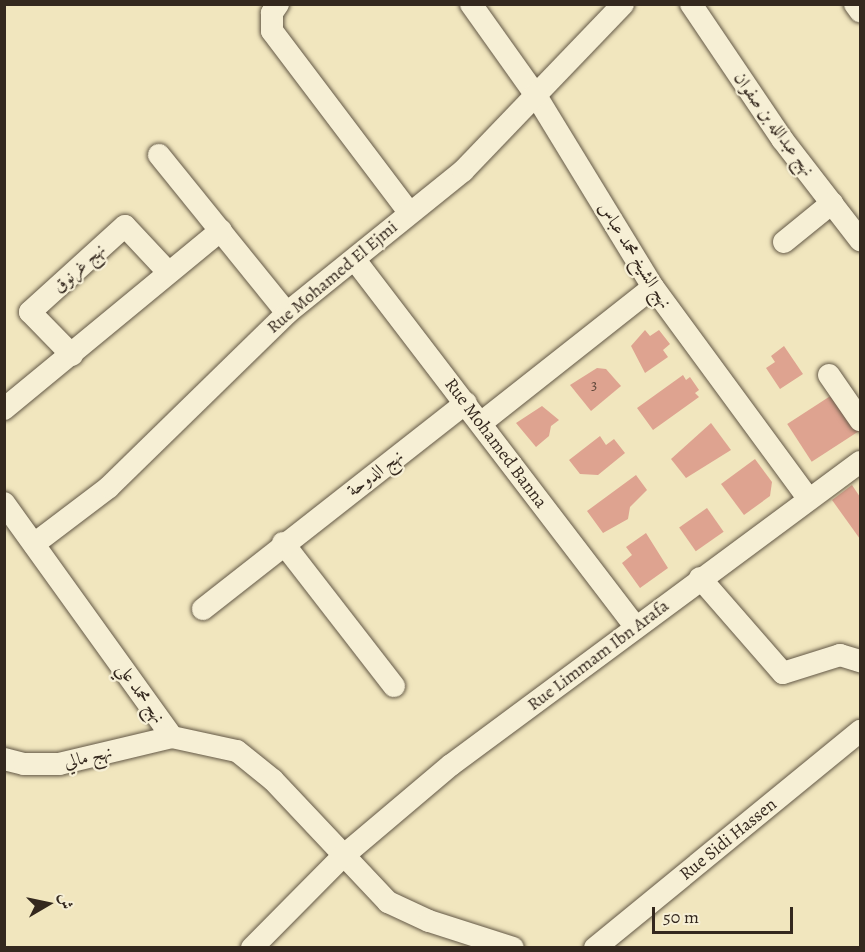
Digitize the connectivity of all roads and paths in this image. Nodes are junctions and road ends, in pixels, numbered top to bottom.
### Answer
1 (278, 4) edge
2 (471, 4) edge
3 (623, 4) edge
4 (691, 4) edge
5 (855, 4) edge
6 (861, 12) edge
7 (536, 94) junction
8 (159, 155) dead end
9 (832, 203) junction
10 (409, 212) junction
11 (221, 230) junction
12 (861, 240) edge
13 (784, 242) dead end
14 (355, 260) junction
15 (168, 272) junction
16 (653, 288) junction
17 (287, 312) junction
18 (72, 355) junction
19 (829, 375) dead end
20 (466, 403) junction
21 (4, 409) edge
22 (861, 420) edge
23 (482, 423) junction
24 (861, 462) edge
25 (808, 498) junction
26 (4, 503) edge
27 (283, 543) junction
28 (34, 544) junction
29 (700, 578) junction
30 (203, 609) dead end
31 (636, 627) junction
32 (861, 661) edge
33 (394, 686) dead end
34 (861, 731) edge
35 (171, 737) junction
36 (4, 759) edge
37 (342, 857) junction
38 (252, 948) edge
39 (513, 948) edge
40 (596, 948) edge

1 - 10 street
2 - 7 street, نهج الشيخ محمد عباس
3 - 7 street, Rue Mohamed El Ejmi
4 - 9 street, نهج عبدالله بن صفوان
5 - 6 street
7 - 10 street, Rue Mohamed El Ejmi
7 - 16 street, نهج الشيخ محمد عباس
8 - 11 street
9 - 12 street, نهج عبدالله بن صفوان
9 - 13 street
10 - 14 street, Rue Mohamed El Ejmi
11 - 15 street
11 - 17 street
14 - 17 street, Rue Mohamed El Ejmi
14 - 20 street, Rue Mohamed Banna
15 - 18 street
15 - 18 street, نهج غرنوق
16 - 23 street
16 - 25 street, نهج الشيخ محمد عباس
17 - 28 street, Rue Mohamed El Ejmi
18 - 21 street
19 - 22 street
20 - 23 street, Rue Mohamed Banna
20 - 27 street, نهج الدوحة
23 - 31 street, Rue Mohamed Banna
24 - 25 street, Rue Limmam Ibn Arafa
25 - 29 street, Rue Limmam Ibn Arafa
26 - 28 street, نهج محمد علي
27 - 30 street, نهج الدوحة
27 - 33 street
28 - 35 street, نهج محمد علي
29 - 31 street, Rue Limmam Ibn Arafa
29 - 32 street
31 - 37 street, Rue Limmam Ibn Arafa
34 - 40 street, Rue Sidi Hassen
35 - 36 street, نهج مالي
35 - 37 street, نهج محمد علي
37 - 38 street, Rue Limmam Ibn Arafa
37 - 39 street, نهج محمد علي

